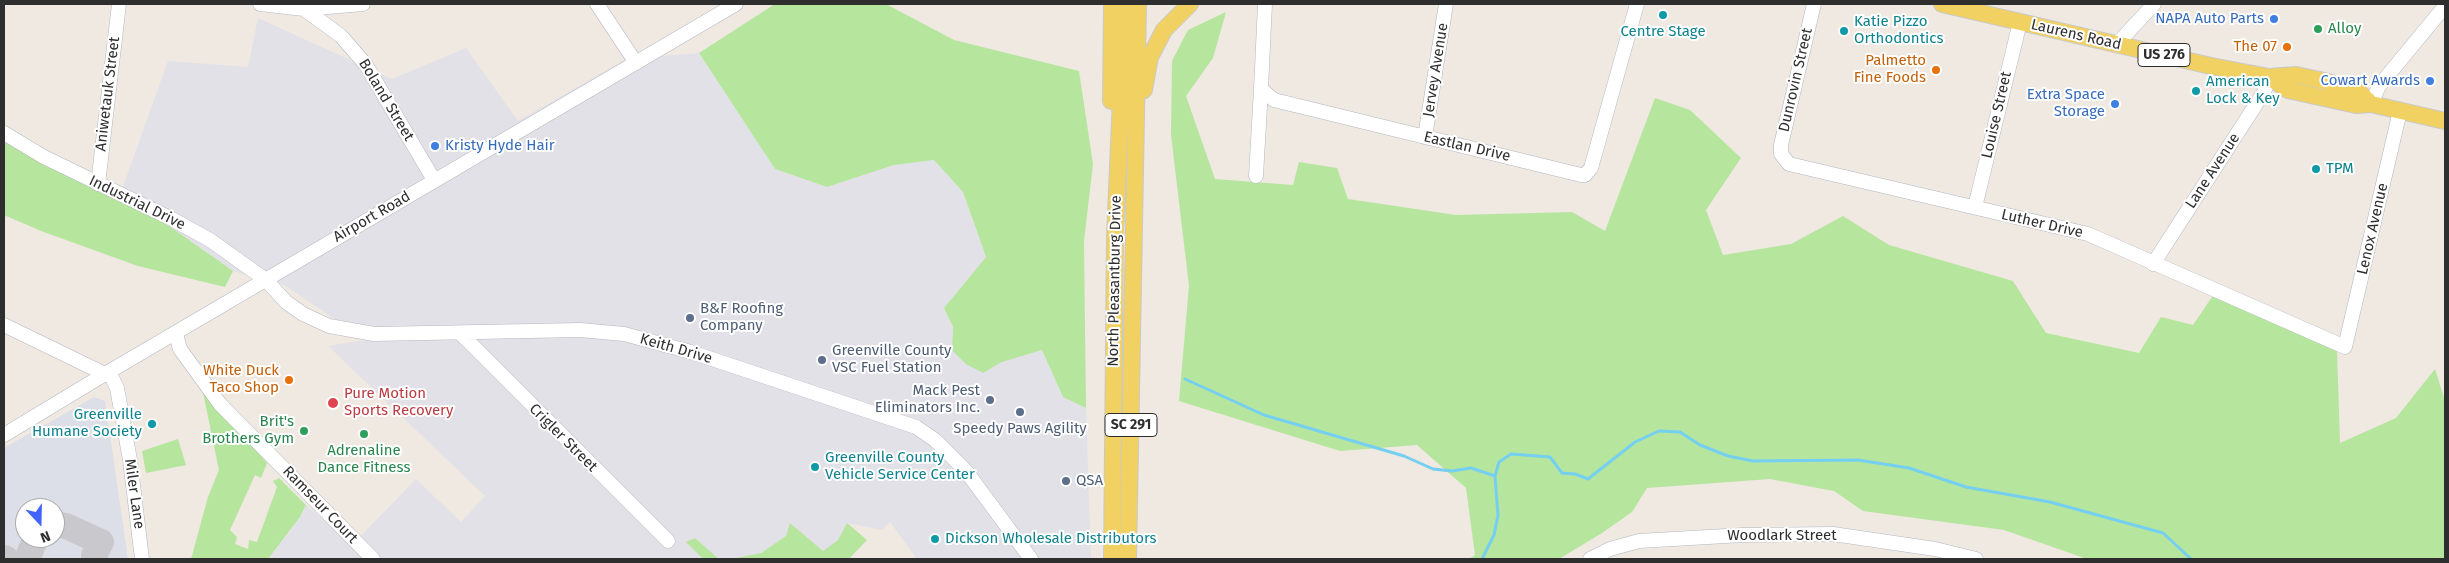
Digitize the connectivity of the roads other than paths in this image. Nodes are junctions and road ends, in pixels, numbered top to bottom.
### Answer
1 (119, 4) edge
2 (260, 4) edge
3 (265, 4) edge
4 (363, 4) edge
5 (597, 4) edge
6 (736, 4) edge
7 (1112, 4) edge
8 (1126, 4) edge
9 (1138, 4) edge
10 (1190, 4) edge
11 (1265, 4) edge
12 (1446, 4) edge
13 (1636, 4) edge
14 (1814, 4) edge
15 (1942, 4) edge
16 (2154, 4) edge
17 (2445, 6) edge
18 (304, 9) junction
19 (2020, 22) junction
20 (2117, 44) junction
21 (636, 63) junction
22 (2269, 77) junction
23 (1261, 88) junction
24 (2371, 104) junction
25 (2400, 111) junction
26 (2445, 121) edge
27 (4, 133) edge
28 (1425, 137) junction
29 (1134, 154) junction
30 (1783, 157) joint
31 (1256, 176) dead end
32 (434, 180) junction
33 (98, 184) junction
34 (1975, 207) junction
35 (1114, 237) junction
36 (2153, 264) junction
37 (266, 280) junction
38 (4, 325) edge
39 (460, 333) junction
40 (176, 334) junction
41 (2345, 347) joint
42 (107, 373) junction
43 (4, 434) edge
44 (668, 541) dead end
45 (1612, 554) edge
46 (142, 559) edge
47 (373, 559) edge
48 (1031, 559) edge
49 (1112, 559) edge
50 (1128, 559) edge
51 (1590, 559) edge
52 (1974, 559) edge

1 - 33 street, Aniwetauk Street
2 - 3 street
3 - 18 street
4 - 18 street
5 - 21 street
6 - 21 street, Airport Road
7 - 35 main road
8 - 35 main road, North Pleasantburg Drive / SC 291
9 - 29 main road, North Pleasantburg Drive / SC 291
10 - 29 main road
11 - 23 street
12 - 28 street, Jervey Avenue
13 - 28 street, Eastlan Drive
14 - 30 street, Dunrovin Street
15 - 19 main road, Laurens Road / US 276
16 - 20 street
17 - 24 street
18 - 32 street, Boland Street
19 - 20 main road, Laurens Road / US 276
19 - 34 street, Louise Street
20 - 22 main road, Laurens Road / US 276
21 - 32 street, Airport Road
22 - 24 main road, Laurens Road / US 276
22 - 36 street, Lane Avenue
23 - 28 street, Eastlan Drive
23 - 31 street
24 - 25 main road, Laurens Road / US 276
25 - 26 main road, Laurens Road / US 276
25 - 41 street, Lenox Avenue
27 - 33 street, Industrial Drive
29 - 50 main road, North Pleasantburg Drive / SC 291
30 - 34 street, Luther Drive
32 - 37 street, Airport Road
33 - 37 street, Industrial Drive
34 - 36 street, Luther Drive
35 - 49 main road, North Pleasantburg Drive / SC 291
36 - 41 street, Luther Drive
37 - 39 street, Keith Drive
37 - 40 street, Airport Road
38 - 42 street
39 - 44 street, Crigler Street
39 - 48 street, Keith Drive
40 - 42 street, Airport Road
40 - 47 street, Ramseur Court
42 - 43 street, Airport Road
42 - 46 street, Miler Lane
45 - 51 street, Woodlark Street
45 - 52 street, Woodlark Street

